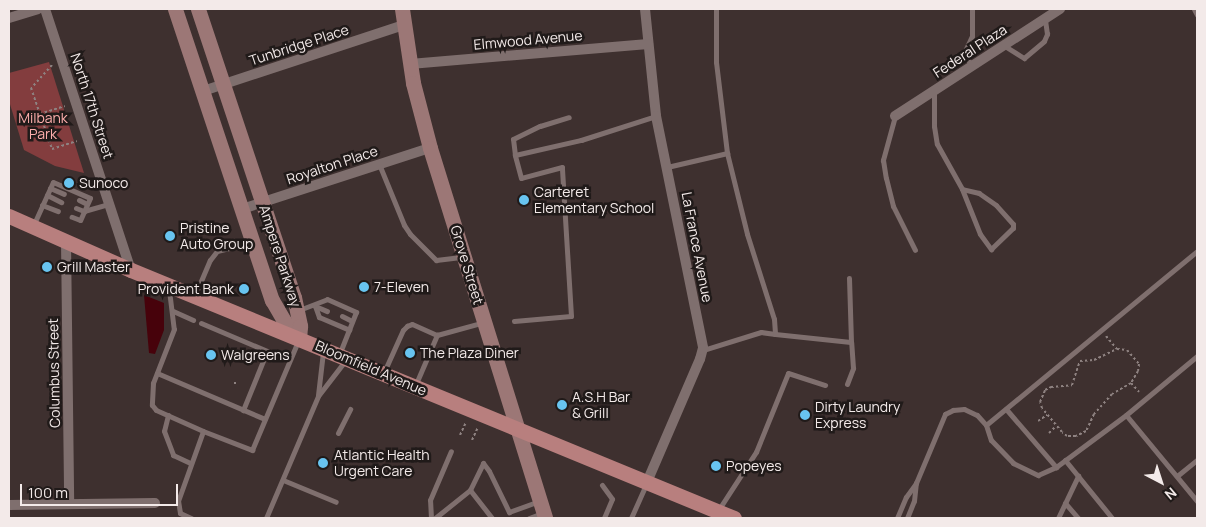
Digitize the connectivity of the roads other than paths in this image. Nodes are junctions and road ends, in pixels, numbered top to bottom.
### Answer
1 (38, 9) edge
2 (45, 9) edge
3 (175, 9) edge
4 (198, 9) edge
5 (402, 9) edge
6 (645, 9) edge
7 (716, 9) edge
8 (972, 9) edge
9 (1060, 9) edge
10 (1194, 9) edge
11 (1197, 15) edge
12 (9, 18) edge
13 (1044, 19) junction
14 (404, 25) junction
15 (648, 44) junction
16 (1004, 46) junction
17 (410, 64) junction
18 (972, 66) junction
19 (223, 84) junction
20 (934, 90) junction
21 (203, 91) junction
22 (656, 116) junction
23 (895, 116) joint
24 (569, 117) dead end
25 (430, 148) junction
26 (727, 153) junction
27 (514, 155) junction
28 (379, 164) junction
29 (667, 166) junction
30 (50, 188) junction
31 (962, 189) junction
32 (64, 194) dead end
33 (47, 195) junction
34 (79, 200) dead end
35 (61, 202) dead end
36 (262, 202) junction
37 (87, 204) junction
38 (110, 204) junction
39 (42, 205) junction
40 (76, 208) dead end
41 (242, 209) junction
42 (58, 211) dead end
43 (84, 211) junction
44 (9, 216) edge
45 (72, 217) dead end
46 (33, 226) junction
47 (66, 241) junction
48 (253, 243) junction
49 (915, 250) dead end
50 (1197, 251) edge
51 (464, 256) junction
52 (132, 270) junction
53 (849, 278) dead end
54 (167, 284) junction
55 (195, 296) junction
56 (315, 306) junction
57 (327, 310) dead end
58 (173, 311) junction
59 (298, 311) junction
60 (342, 316) dead end
61 (193, 320) dead end
62 (352, 321) junction
63 (514, 321) dead end
64 (484, 322) junction
65 (201, 323) dead end
66 (349, 330) junction
67 (776, 334) junction
68 (437, 335) junction
69 (299, 339) junction
70 (851, 342) junction
71 (323, 349) junction
72 (702, 351) junction
73 (1197, 356) edge
74 (343, 357) junction
75 (156, 373) junction
76 (383, 374) junction
77 (825, 384) dead end
78 (847, 384) dead end
79 (414, 387) junction
80 (318, 396) junction
81 (350, 409) dead end
82 (1006, 409) junction
83 (243, 410) junction
84 (168, 415) junction
85 (1126, 415) junction
86 (265, 419) junction
87 (986, 425) junction
88 (518, 430) junction
89 (203, 431) junction
90 (338, 433) dead end
91 (451, 450) dead end
92 (1065, 460) junction
93 (1197, 460) edge
94 (190, 463) junction
95 (1056, 467) junction
96 (1078, 476) junction
97 (1177, 476) junction
98 (283, 480) junction
99 (647, 482) junction
100 (916, 483) junction
101 (602, 485) dead end
102 (470, 490) junction
103 (1197, 501) edge
104 (336, 502) dead end
105 (155, 503) dead end
106 (1065, 503) junction
107 (69, 504) junction
108 (9, 505) edge
109 (717, 511) junction
110 (540, 512) edge
111 (191, 518) edge
112 (266, 518) edge
113 (431, 518) edge
114 (436, 518) edge
115 (492, 518) edge
116 (604, 518) edge
117 (631, 518) edge
118 (734, 518) edge
119 (897, 518) edge
120 (907, 518) edge
121 (1058, 518) edge
122 (1078, 518) edge
123 (1112, 518) edge

1 - 12 street
2 - 38 street, North 17th Street
3 - 21 street, Ampere Parkway
4 - 19 street, Ampere Parkway
5 - 14 street, Grove Street
6 - 15 street, La France Avenue
7 - 26 lane
8 - 18 lane
9 - 13 street, Federal Plaza
10 - 11 lane
13 - 16 street, Federal Plaza
13 - 16 lane
14 - 17 street, Grove Street
14 - 19 street, Tunbridge Place
15 - 17 street, Elmwood Avenue
15 - 22 street, La France Avenue
16 - 18 street, Federal Plaza
17 - 25 street, Grove Street
18 - 20 street, Federal Plaza
19 - 21 street, Tunbridge Place
19 - 36 street, Ampere Parkway
20 - 23 street, Federal Plaza
20 - 31 lane
21 - 41 street, Ampere Parkway
22 - 27 lane
22 - 29 street, La France Avenue
23 - 49 lane
24 - 27 lane
25 - 28 street, Royalton Place
25 - 51 street, Grove Street
26 - 29 lane
26 - 67 lane
27 - 63 lane
28 - 36 street, Royalton Place
28 - 51 lane
29 - 72 street, La France Avenue
30 - 32 lane
30 - 33 lane
30 - 37 lane
31 - 31 lane
33 - 35 lane
33 - 39 lane
34 - 37 lane
36 - 41 street, Royalton Place
36 - 59 street, Ampere Parkway
37 - 43 lane
38 - 43 lane
38 - 52 street, North 17th Street
39 - 42 lane
39 - 46 lane
40 - 43 lane
41 - 48 street, Ampere Parkway
43 - 45 lane
44 - 46 main road, Bloomfield Avenue
46 - 47 main road, Bloomfield Avenue
47 - 52 main road, Bloomfield Avenue
47 - 107 street, Columbus Street
48 - 55 lane
48 - 69 street, Ampere Parkway
50 - 82 lane
51 - 64 street, Grove Street
52 - 54 main road, Bloomfield Avenue
53 - 70 lane
54 - 55 main road, Bloomfield Avenue
54 - 58 lane
55 - 69 main road, Bloomfield Avenue
56 - 57 lane
56 - 59 lane
56 - 62 lane
56 - 66 lane
58 - 61 lane
58 - 75 lane
59 - 69 street, Ampere Parkway
60 - 62 lane
62 - 66 lane
64 - 68 lane
64 - 88 street, Grove Street
65 - 83 lane
66 - 74 lane
67 - 70 lane
67 - 72 lane
68 - 76 lane
68 - 79 lane
69 - 71 main road, Bloomfield Avenue
69 - 86 lane
70 - 78 lane
71 - 74 main road, Bloomfield Avenue
71 - 80 lane
72 - 99 street
73 - 85 lane
74 - 76 main road, Bloomfield Avenue
74 - 80 lane
75 - 83 lane
75 - 84 lane
76 - 79 main road, Bloomfield Avenue
77 - 109 lane
79 - 88 main road, Bloomfield Avenue
80 - 98 lane
81 - 90 lane
82 - 87 lane
82 - 95 lane
83 - 86 lane
84 - 89 lane
84 - 94 lane
85 - 92 lane
85 - 97 lane
86 - 89 lane
87 - 95 lane
87 - 100 lane
88 - 99 main road, Bloomfield Avenue
88 - 110 street, Grove Street
89 - 94 lane
91 - 113 lane
92 - 95 lane
92 - 96 lane
93 - 97 lane
94 - 111 lane
96 - 106 lane
96 - 123 lane
97 - 103 lane
98 - 104 lane
98 - 112 lane
99 - 109 main road, Bloomfield Avenue
99 - 117 lane
100 - 119 lane
100 - 120 lane
101 - 116 lane
102 - 110 lane
102 - 114 lane
102 - 115 lane
105 - 107 street
106 - 121 lane
106 - 122 lane
107 - 108 street
109 - 118 main road, Bloomfield Avenue

